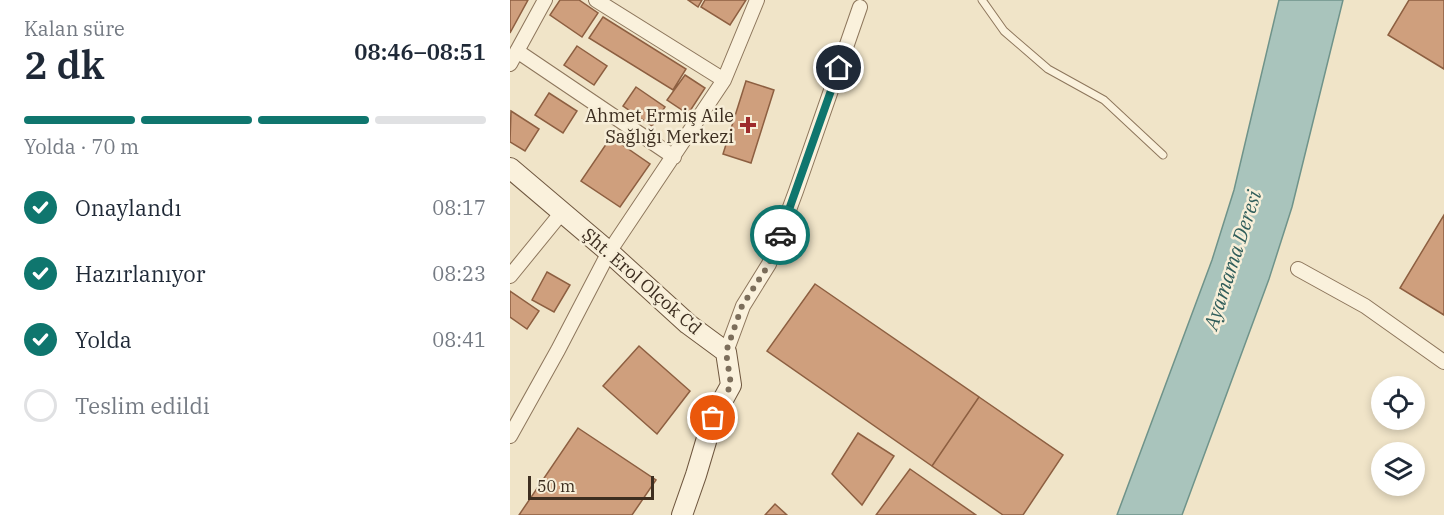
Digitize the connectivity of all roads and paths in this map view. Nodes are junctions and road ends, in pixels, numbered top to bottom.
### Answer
1 (545, 0) edge
2 (596, 0) edge
3 (757, 0) edge
4 (981, 0) edge
5 (861, 3) edge
6 (513, 58) edge
7 (724, 80) junction
8 (1163, 155) dead end
9 (674, 157) junction
10 (510, 168) edge
11 (562, 211) junction
12 (609, 252) junction
13 (1298, 269) dead end
14 (510, 276) edge
15 (726, 352) junction
16 (1444, 362) edge
17 (510, 436) edge
18 (682, 515) edge

1 - 6 street
2 - 7 street
3 - 7 street
4 - 8 lane
5 - 15 street
6 - 9 street
7 - 9 street
9 - 12 street
10 - 11 street, Şht. Erol Olçok Cd
11 - 12 street, Şht. Erol Olçok Cd
11 - 14 street
12 - 15 street, Şht. Erol Olçok Cd
12 - 17 street
13 - 16 street
15 - 18 street

